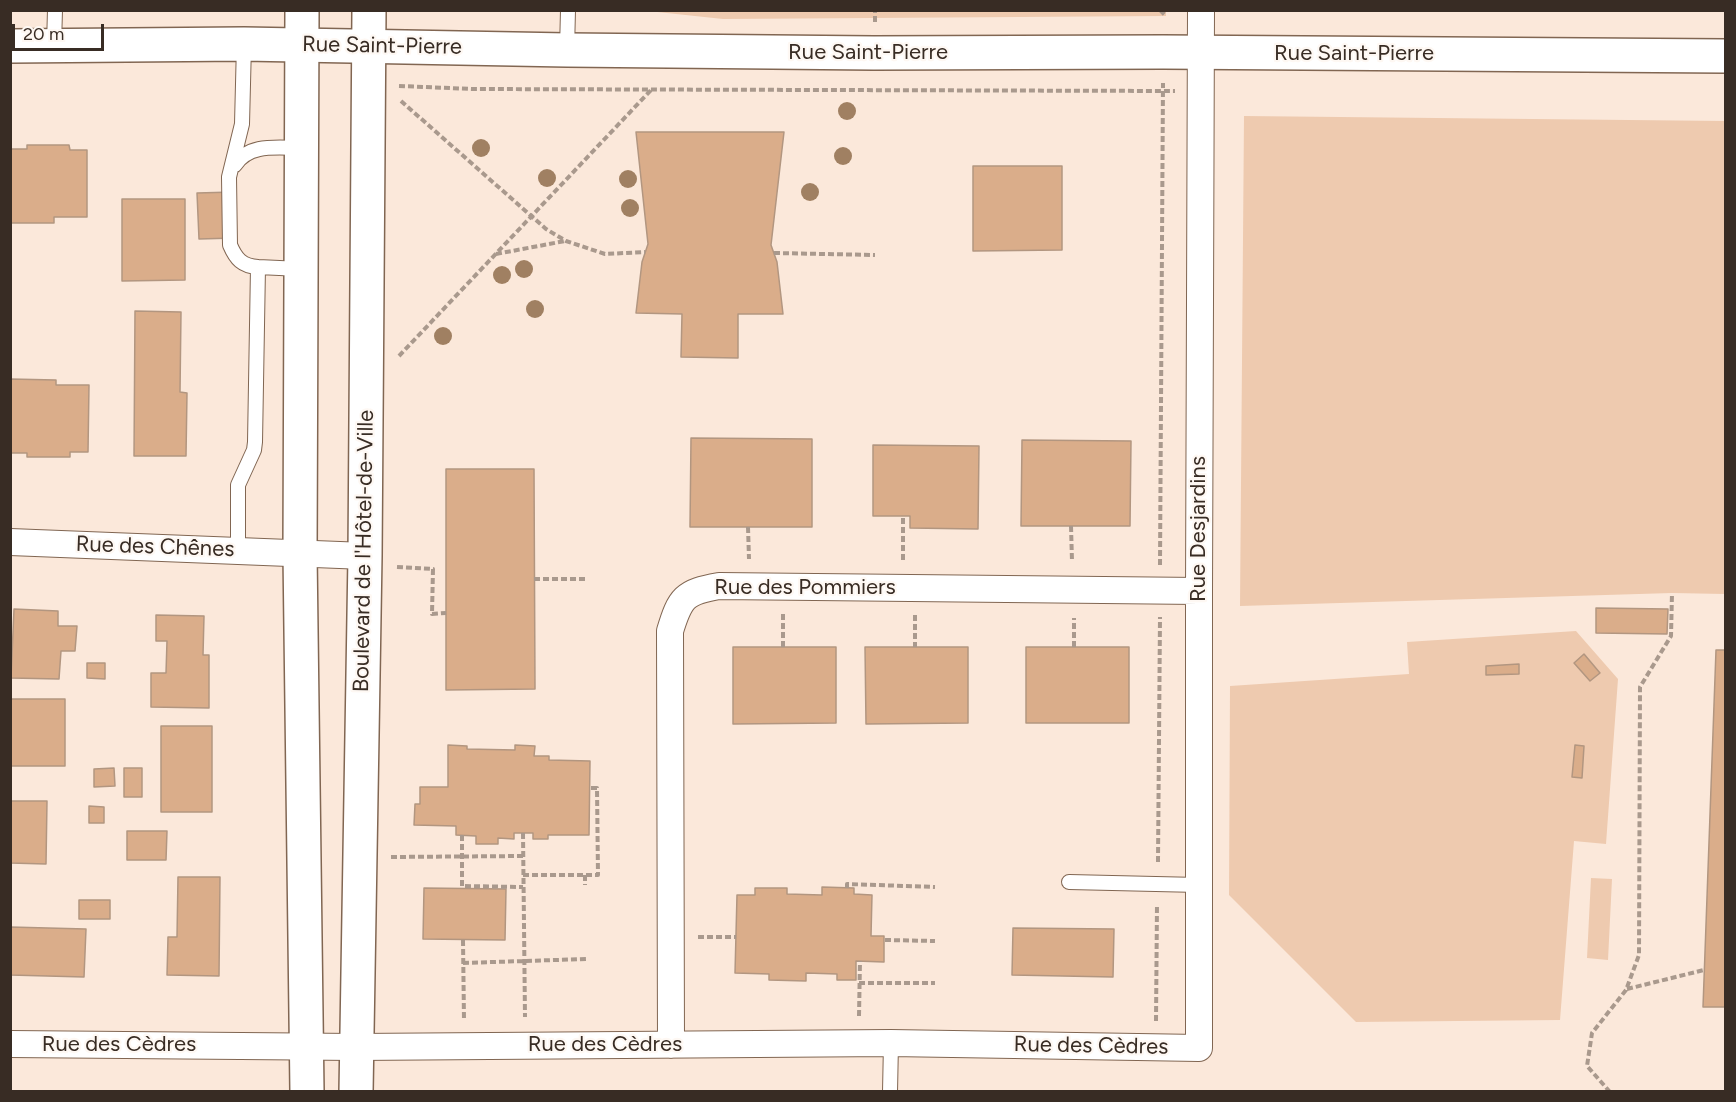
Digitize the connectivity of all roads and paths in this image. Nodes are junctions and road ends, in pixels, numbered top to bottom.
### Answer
1 (55, 10) edge
2 (302, 10) edge
3 (369, 10) edge
4 (568, 10) edge
5 (1160, 10) edge
6 (1201, 10) edge
7 (1166, 16) dead end
8 (244, 44) junction
9 (302, 44) junction
10 (54, 45) junction
11 (10, 46) edge
12 (369, 47) junction
13 (567, 50) junction
14 (1163, 52) junction
15 (1201, 53) junction
16 (1725, 56) edge
17 (377, 86) junction
18 (652, 89) junction
19 (1163, 91) junction
20 (1200, 91) junction
21 (301, 148) junction
22 (229, 177) junction
23 (531, 217) junction
24 (566, 241) junction
25 (645, 252) dead end
26 (774, 253) dead end
27 (495, 254) junction
28 (874, 255) dead end
29 (258, 267) junction
30 (301, 269) junction
31 (391, 362) dead end
32 (903, 516) dead end
33 (1071, 526) dead end
34 (10, 542) edge
35 (238, 551) junction
36 (300, 553) junction
37 (379, 562) junction
38 (534, 579) dead end
39 (587, 579) dead end
40 (903, 588) junction
41 (1072, 589) junction
42 (1160, 590) junction
43 (1199, 591) junction
44 (1671, 593) dead end
45 (446, 613) dead end
46 (589, 788) dead end
47 (523, 833) dead end
48 (462, 835) dead end
49 (523, 856) junction
50 (462, 857) junction
51 (384, 858) dead end
52 (523, 874) junction
53 (585, 875) junction
54 (1070, 882) dead end
55 (1157, 884) junction
56 (585, 885) dead end
57 (1199, 885) junction
58 (523, 887) junction
59 (935, 887) dead end
60 (847, 888) dead end
61 (670, 937) junction
62 (736, 937) dead end
63 (463, 940) dead end
64 (885, 940) dead end
65 (935, 941) dead end
66 (586, 959) dead end
67 (524, 961) junction
68 (860, 961) dead end
69 (463, 963) junction
70 (1704, 970) dead end
71 (859, 983) junction
72 (935, 983) dead end
73 (1626, 990) junction
74 (1156, 1010) dead end
75 (464, 1021) dead end
76 (525, 1021) dead end
77 (859, 1023) dead end
78 (891, 1043) junction
79 (10, 1044) edge
80 (671, 1045) junction
81 (308, 1046) junction
82 (356, 1047) junction
83 (1199, 1048) joint
84 (308, 1092) edge
85 (356, 1092) edge
86 (890, 1092) edge
87 (1610, 1092) edge

1 - 10 lane
2 - 9 main road
3 - 12 main road, Boulevard de l'Hôtel-de-Ville
4 - 13 lane
5 - 7 path
6 - 15 street, Rue Desjardins
8 - 9 main road, Rue Saint-Pierre
8 - 10 main road, Rue Saint-Pierre
8 - 22 lane
9 - 12 main road, Rue Saint-Pierre
9 - 21 main road
10 - 11 main road, Rue Saint-Pierre
12 - 13 main road, Rue Saint-Pierre
12 - 17 main road, Boulevard de l'Hôtel-de-Ville
13 - 14 main road, Rue Saint-Pierre
14 - 15 main road, Rue Saint-Pierre
14 - 19 path
15 - 16 main road, Rue Saint-Pierre
15 - 20 street, Rue Desjardins
17 - 18 path
17 - 23 path
17 - 37 main road, Boulevard de l'Hôtel-de-Ville
18 - 19 path
18 - 23 path
19 - 20 path
19 - 42 path
20 - 43 street, Rue Desjardins
21 - 22 lane
21 - 30 main road
22 - 29 lane
23 - 24 path
23 - 27 path
24 - 25 path
24 - 27 path
26 - 28 path
27 - 31 path
29 - 30 lane
29 - 35 lane
30 - 36 main road
32 - 40 path
33 - 41 path
34 - 35 street, Rue des Chênes
35 - 36 street, Rue des Chênes
36 - 37 street, Rue des Chênes
36 - 81 main road
37 - 45 path
37 - 82 main road, Boulevard de l'Hôtel-de-Ville
38 - 39 path
40 - 41 street, Rue des Pommiers
40 - 61 street, Rue des Pommiers
41 - 42 street, Rue des Pommiers
42 - 43 street, Rue des Pommiers
42 - 55 path
43 - 57 street, Rue Desjardins
44 - 73 path
46 - 53 path
47 - 49 path
48 - 50 path
49 - 50 path
49 - 52 path
50 - 51 path
50 - 58 path
52 - 53 path
52 - 58 path
53 - 56 path
54 - 55 lane
55 - 57 lane
55 - 74 path
57 - 83 street, Rue Desjardins
58 - 67 path
59 - 60 path
61 - 62 path
61 - 80 street, Rue des Pommiers
63 - 69 path
64 - 65 path
66 - 67 path
67 - 69 path
67 - 76 path
68 - 71 path
69 - 75 path
70 - 73 path
71 - 72 path
71 - 77 path
73 - 87 path
78 - 80 street, Rue des Cèdres
78 - 83 street, Rue des Cèdres
78 - 86 lane
79 - 81 street, Rue des Cèdres
80 - 82 street, Rue des Cèdres
81 - 82 street, Rue des Cèdres
81 - 84 main road
82 - 85 main road, Boulevard de l'Hôtel-de-Ville

